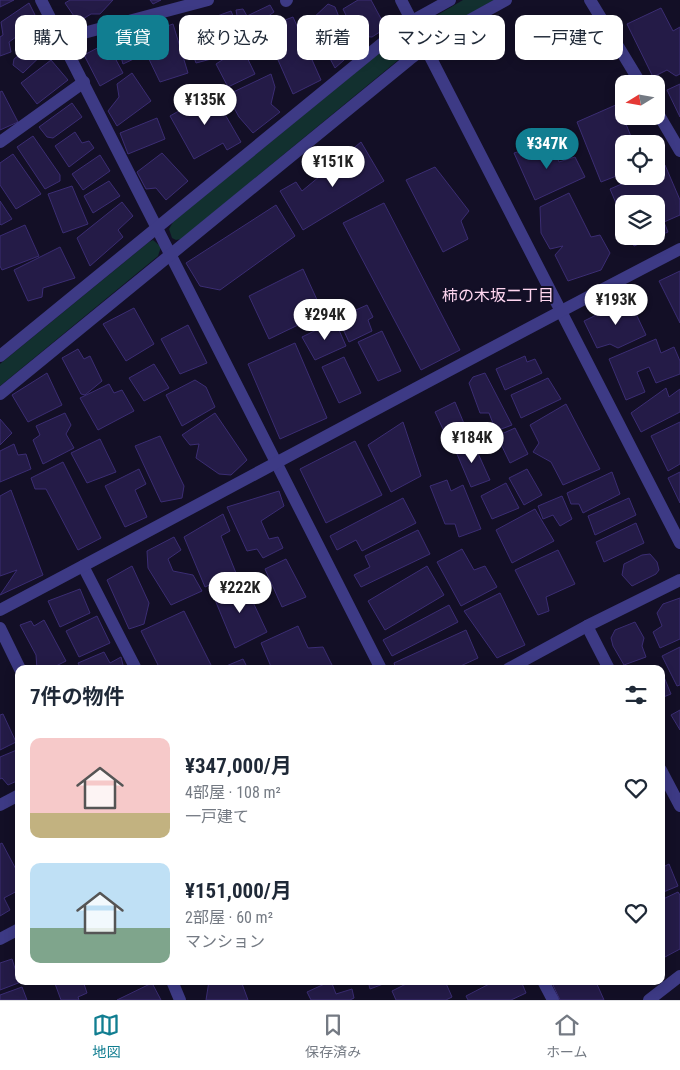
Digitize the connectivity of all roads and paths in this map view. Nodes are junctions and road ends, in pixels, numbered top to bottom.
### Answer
1 (41, 0) edge
2 (208, 0) edge
3 (401, 0) edge
4 (450, 0) edge
5 (506, 0) edge
6 (590, 0) edge
7 (49, 15) edge
8 (408, 15) edge
9 (424, 15) edge
10 (479, 15) edge
11 (87, 32) edge
12 (379, 46) edge
13 (72, 60) edge
14 (409, 60) edge
15 (432, 60) edge
16 (636, 75) edge
17 (84, 82) junction
18 (665, 125) edge
19 (0, 142) edge
20 (680, 151) edge
21 (157, 228) junction
22 (680, 249) edge
23 (170, 255) junction
24 (561, 311) junction
25 (0, 356) edge
26 (0, 394) edge
27 (277, 463) junction
28 (680, 543) edge
29 (83, 566) junction
30 (680, 580) edge
31 (0, 610) edge
32 (587, 626) junction
33 (0, 628) edge
34 (18, 665) edge
35 (134, 665) edge
36 (379, 665) edge
37 (515, 665) edge
38 (607, 665) edge
39 (665, 778) edge
40 (15, 797) edge
41 (0, 805) edge
42 (680, 806) edge
43 (15, 931) edge
44 (0, 939) edge
45 (680, 976) edge
46 (174, 985) edge
47 (545, 985) edge
48 (180, 1000) edge
49 (553, 1000) edge
50 (649, 1000) edge

1 - 7 street
2 - 11 street
3 - 8 street
4 - 9 street
5 - 10 street
6 - 16 street
12 - 21 street
13 - 17 street
14 - 23 street
15 - 24 street
17 - 19 street
17 - 21 street
18 - 20 street
21 - 23 street
21 - 25 street
22 - 24 street
23 - 26 street
23 - 27 street
24 - 27 street
24 - 28 street
27 - 29 street
27 - 36 street
29 - 31 street
29 - 35 street
30 - 32 street
32 - 37 street
32 - 38 street
33 - 34 street
39 - 42 street
40 - 41 street
43 - 44 street
45 - 50 street
46 - 48 street
47 - 49 street

